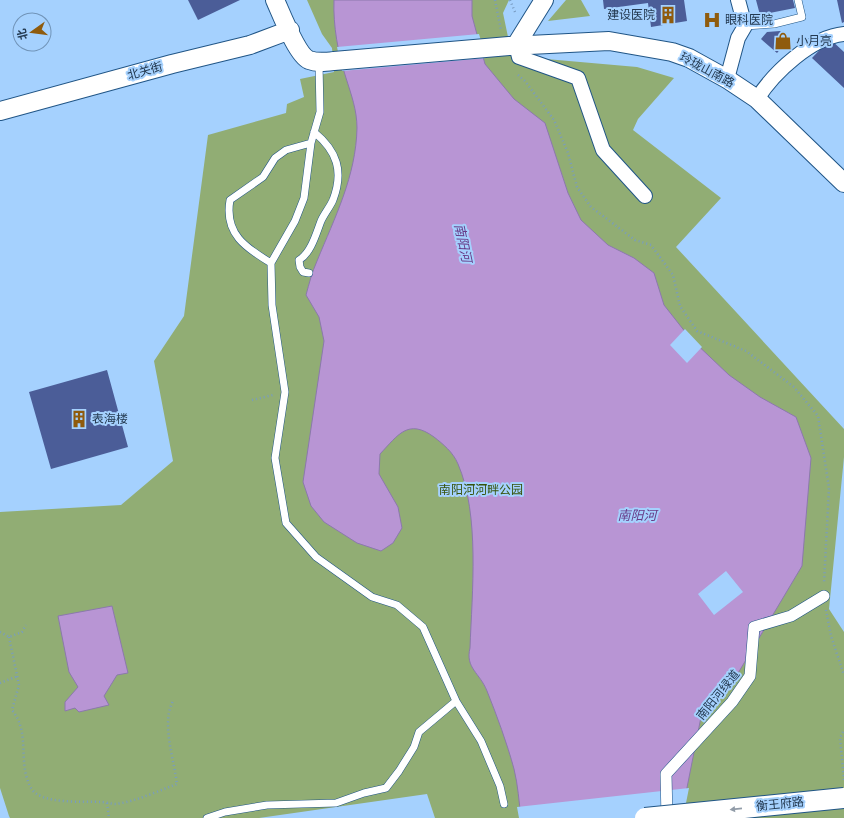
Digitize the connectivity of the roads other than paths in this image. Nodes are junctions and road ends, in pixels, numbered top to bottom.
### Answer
1 (275, 0) edge
2 (738, 0) edge
3 (798, 0) edge
4 (540, 4) edge
5 (745, 26) junction
6 (290, 30) junction
7 (844, 34) edge
8 (509, 42) junction
9 (327, 62) junction
10 (727, 79) junction
11 (758, 99) junction
12 (0, 111) edge
13 (314, 132) junction
14 (311, 143) junction
15 (844, 183) edge
16 (645, 196) dead end
17 (271, 263) junction
18 (309, 273) dead end
19 (824, 596) road end
20 (456, 701) junction
21 (844, 798) edge
22 (504, 804) dead end
23 (207, 818) edge
24 (645, 818) edge
25 (667, 818) edge

1 - 6 street
2 - 5 street
3 - 5 lane
4 - 8 street
5 - 10 street
6 - 9 street
6 - 12 street, 北关街
7 - 11 street
8 - 9 street, 玲珑山南路, bridge
8 - 10 street, 玲珑山南路
8 - 16 street
9 - 13 lane
10 - 11 street, 玲珑山南路
11 - 15 street, 玲珑山南路
13 - 14 lane
13 - 18 lane
14 - 17 lane
14 - 17 lane
17 - 20 lane
19 - 25 street, 南阳河绿道
20 - 22 lane
20 - 23 lane
21 -> 24 main road, 衡王府路, bridge

